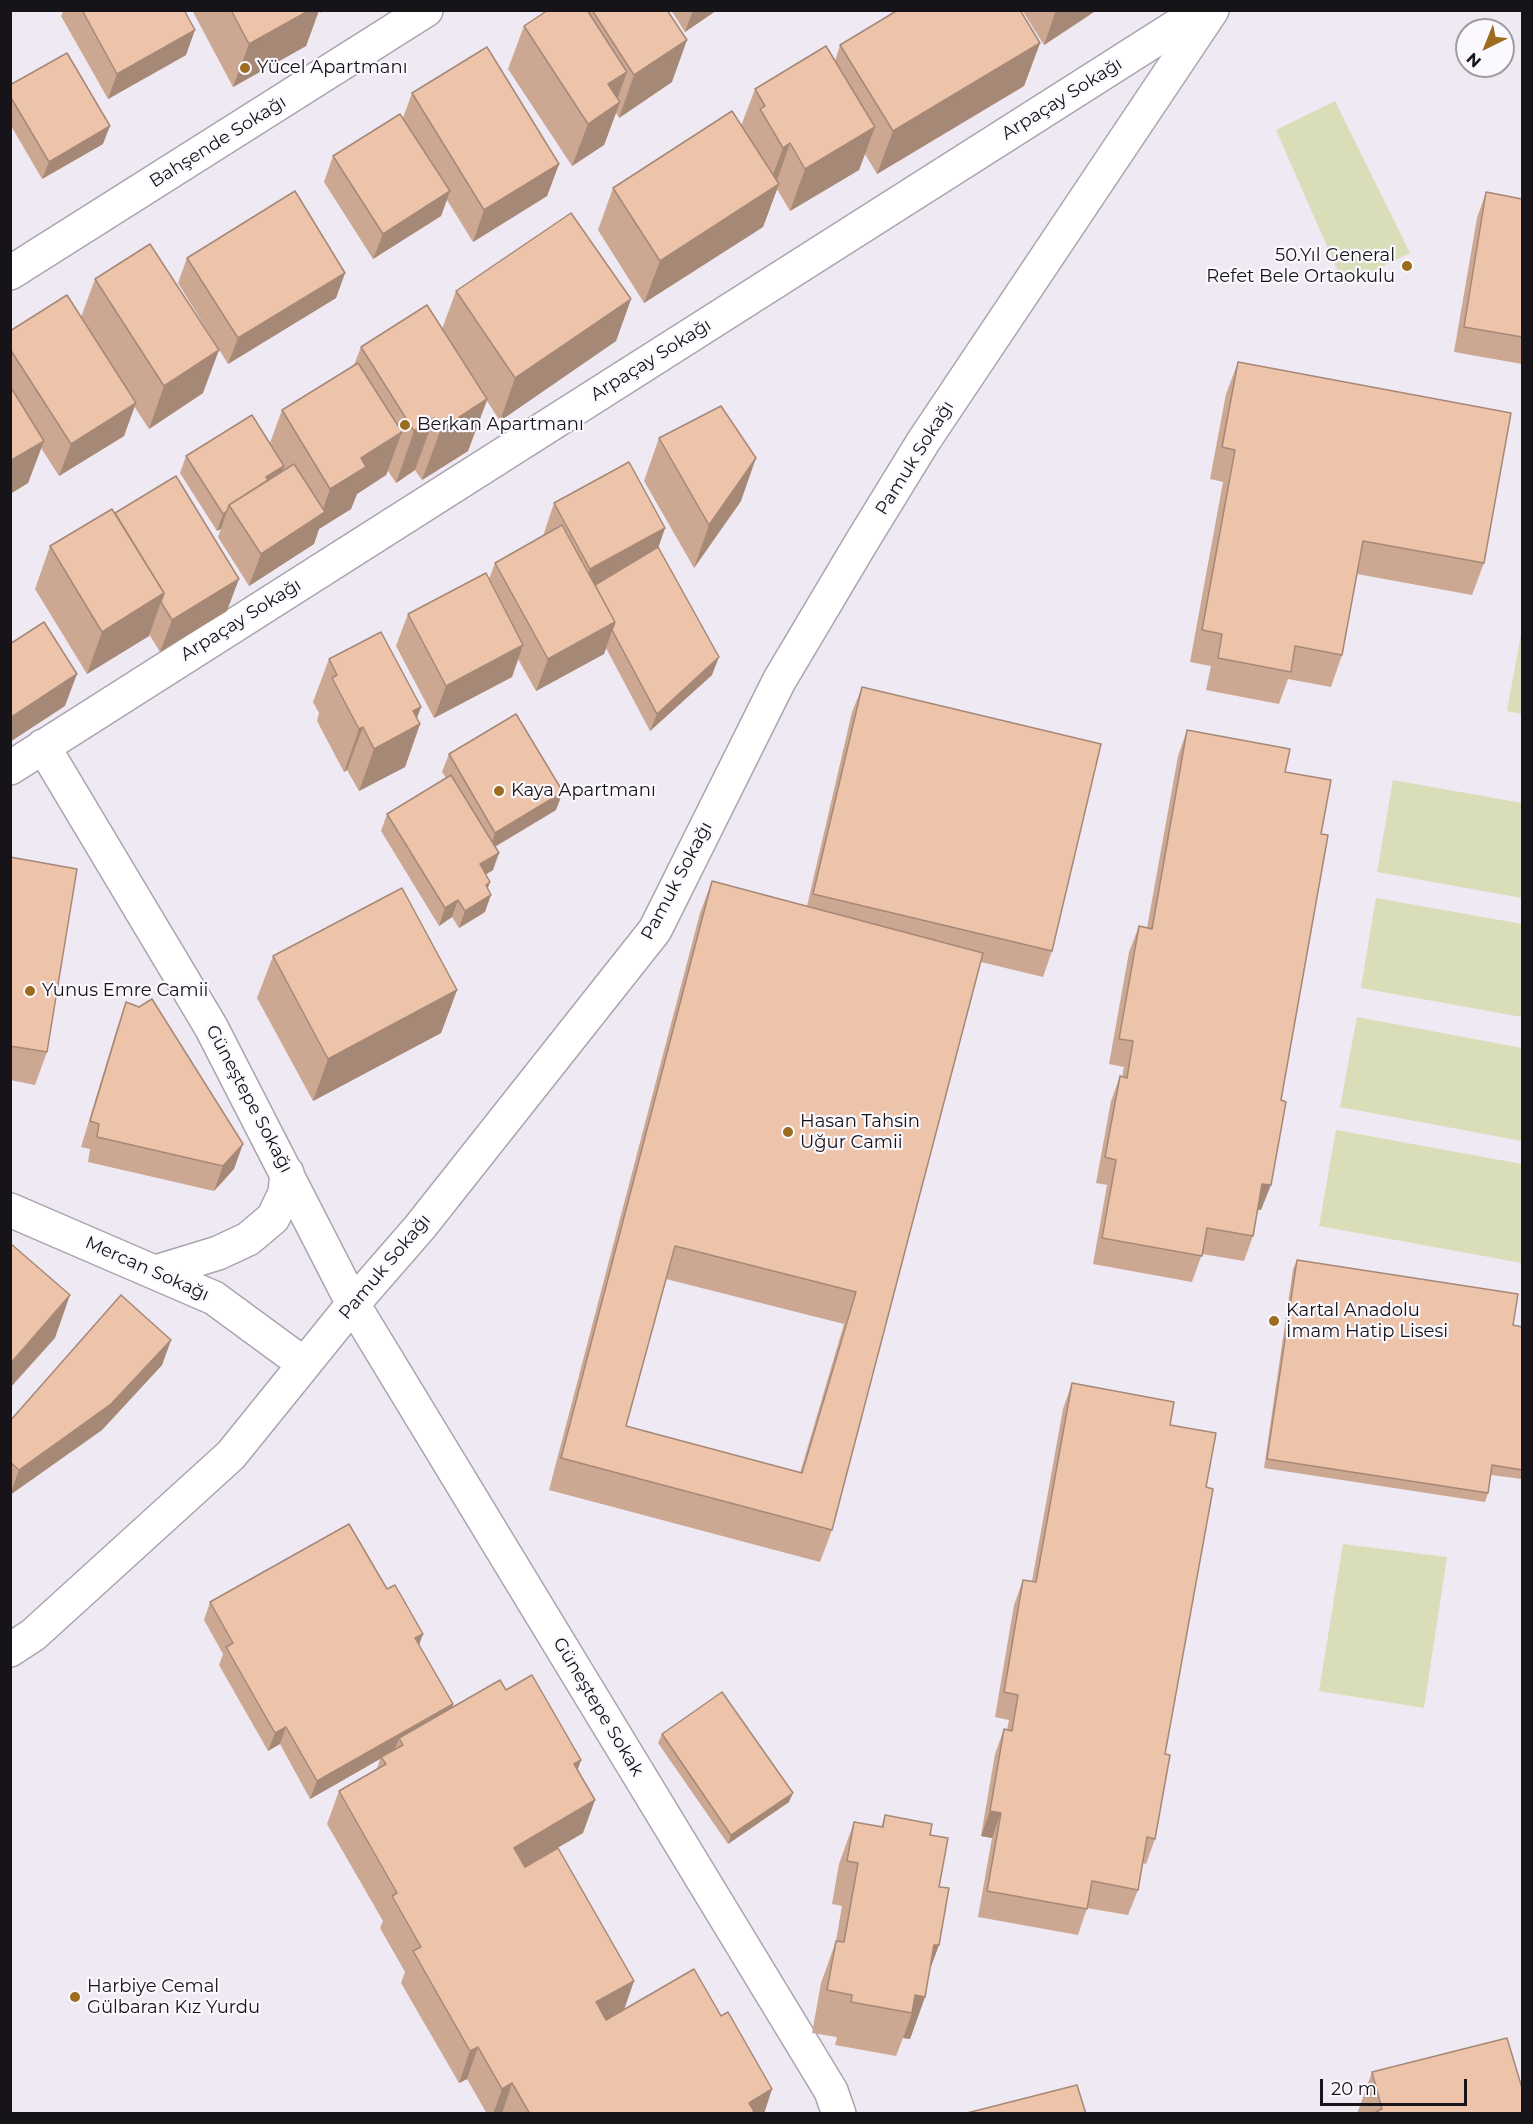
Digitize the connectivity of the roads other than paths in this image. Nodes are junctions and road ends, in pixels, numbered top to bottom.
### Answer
1 (426, 10) edge
2 (1202, 10) edge
3 (1212, 10) edge
4 (10, 273) edge
5 (43, 746) junction
6 (10, 768) edge
7 (287, 1173) junction
8 (10, 1209) edge
9 (156, 1272) junction
10 (353, 1304) junction
11 (304, 1364) junction
12 (10, 1650) edge
13 (838, 2114) edge

1 - 4 street, Bahşende Sokağı
2 - 5 street, Arpaçay Sokağı
3 - 10 street, Pamuk Sokağı
5 - 6 street, Arpaçay Sokağı
5 - 7 street, Güneştepe Sokağı
7 - 9 street
7 - 10 street, Güneştepe Sokağı
8 - 9 street, Mercan Sokağı
9 - 11 street, Mercan Sokağı
10 - 11 street, Pamuk Sokağı
10 - 13 street, Güneştepe Sokak
11 - 12 street, Pamuk Sokağı

